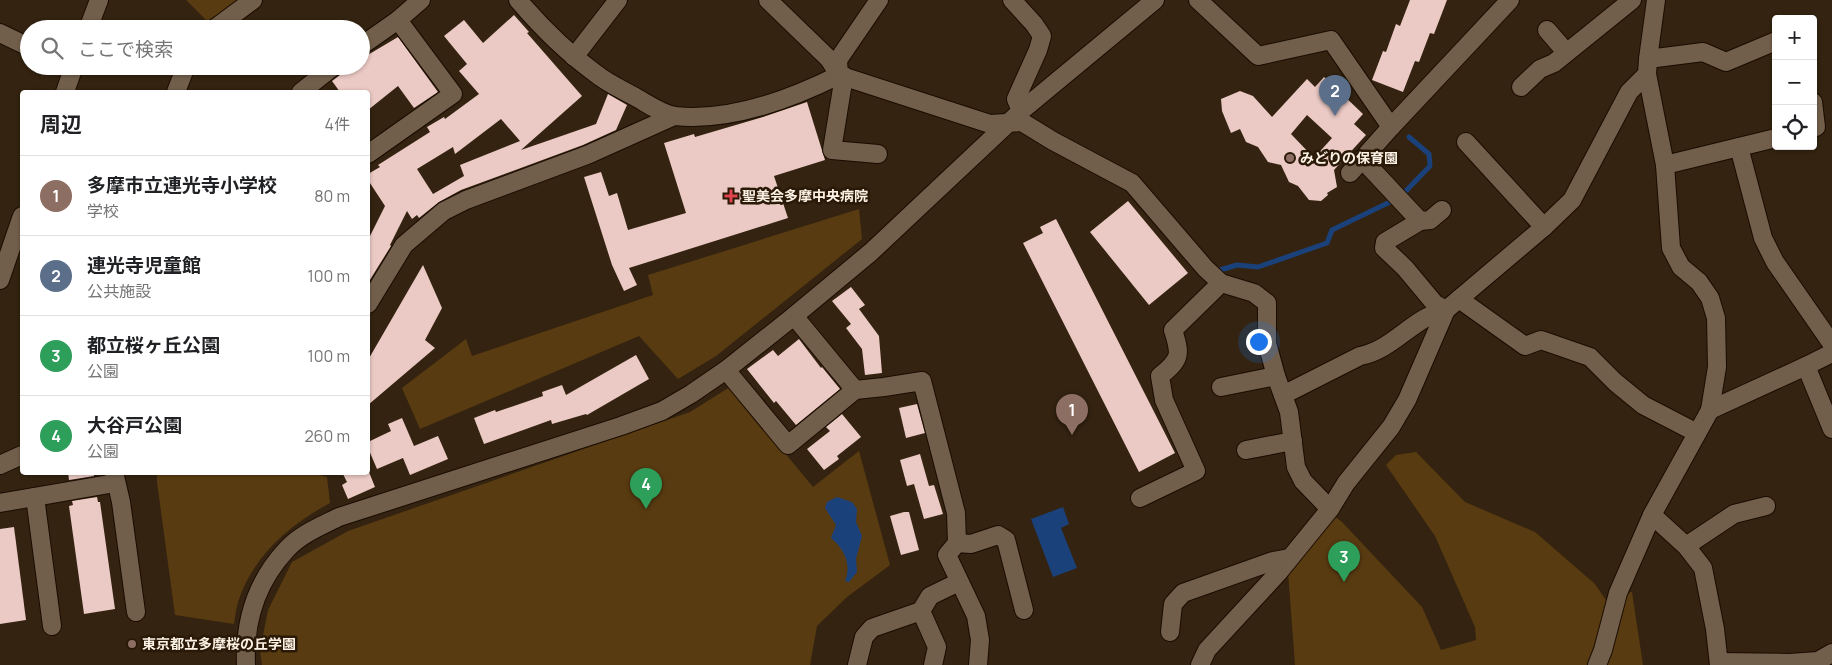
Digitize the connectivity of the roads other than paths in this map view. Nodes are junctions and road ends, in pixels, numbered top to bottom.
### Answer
1 (98, 0) edge
2 (253, 0) edge
3 (421, 0) edge
4 (518, 0) edge
5 (618, 0) edge
6 (768, 0) edge
7 (879, 0) edge
8 (1012, 0) edge
9 (1156, 0) edge
10 (1198, 0) edge
11 (1510, 0) edge
12 (1632, 0) edge
13 (1656, 0) edge
14 (91, 20) edge
15 (226, 20) edge
16 (398, 20) junction
17 (1547, 30) dead end
18 (0, 33) edge
19 (370, 40) edge
20 (20, 43) edge
21 (1772, 43) edge
22 (1566, 52) junction
23 (574, 57) junction
24 (1647, 66) junction
25 (71, 75) edge
26 (183, 75) edge
27 (323, 75) edge
28 (841, 76) junction
29 (1521, 87) dead end
30 (66, 90) edge
31 (177, 90) edge
32 (304, 90) edge
33 (674, 116) junction
34 (1016, 117) junction
35 (1390, 127) junction
36 (1772, 139) edge
37 (1466, 142) dead end
38 (1739, 147) junction
39 (370, 153) edge
40 (878, 154) dead end
41 (1362, 160) junction
42 (1665, 164) junction
43 (1350, 173) dead end
44 (1442, 210) dead end
45 (1420, 220) junction
46 (20, 222) edge
47 (1544, 227) junction
48 (0, 280) edge
49 (1221, 283) junction
50 (370, 294) edge
51 (1459, 299) junction
52 (1446, 310) junction
53 (794, 316) junction
54 (1832, 344) edge
55 (1832, 353) edge
56 (1806, 366) junction
57 (726, 370) junction
58 (1276, 376) junction
59 (1221, 387) dead end
60 (855, 390) junction
61 (1282, 395) junction
62 (1710, 410) junction
63 (1832, 428) edge
64 (1697, 433) junction
65 (1293, 441) junction
66 (1246, 450) dead end
67 (20, 456) edge
68 (0, 465) edge
69 (114, 478) edge
70 (35, 497) junction
71 (1140, 498) dead end
72 (0, 503) edge
73 (1766, 506) dead end
74 (1330, 509) junction
75 (1652, 515) junction
76 (957, 543) junction
77 (1686, 546) junction
78 (1289, 558) junction
79 (960, 582) junction
80 (1024, 610) dead end
81 (921, 611) junction
82 (136, 612) dead end
83 (52, 626) dead end
84 (1170, 632) dead end
85 (1832, 652) edge
86 (1719, 664) edge
87 (246, 665) edge
88 (857, 665) edge
89 (933, 665) edge
90 (978, 665) edge
91 (1200, 665) edge
92 (1597, 665) edge

1 - 14 street
2 - 15 street
3 - 16 street
4 - 23 street
5 - 23 street
6 - 28 street
7 - 28 street
8 - 34 street
9 - 34 street
10 - 35 street
11 - 35 street
12 - 22 street
13 - 24 street
16 - 19 street
16 - 39 street
17 - 22 street
18 - 20 street
21 - 24 street
22 - 29 street
23 - 33 street
24 - 42 street
24 - 47 street
25 - 30 street
26 - 31 street
27 - 32 street
28 - 33 street
28 - 34 street
28 - 40 street
33 - 50 street
34 - 49 street
34 - 53 street
35 - 41 street
36 - 38 street
37 - 47 street
38 - 42 street
38 - 54 street
41 - 43 street
41 - 45 street
42 - 62 street
44 - 45 street
45 - 52 street
46 - 48 street
47 - 51 street
49 - 58 street
49 - 71 street
51 - 52 street
51 - 64 street
52 - 61 street
52 - 74 street
53 - 57 street
53 - 60 street
55 - 56 street
56 - 62 street
56 - 63 street
57 - 60 street
57 - 87 street
58 - 59 street
58 - 61 street
60 - 76 street
61 - 65 street
62 - 64 street
64 - 75 street
65 - 66 street
65 - 74 street
67 - 68 street
69 - 70 street
69 - 82 street
70 - 72 street
70 - 83 street
73 - 77 street
74 - 78 street
75 - 77 street
75 - 92 street
76 - 79 street
76 - 80 street
77 - 86 street
78 - 84 street
78 - 91 street
79 - 81 street
79 - 90 street
81 - 88 street
81 - 89 street
85 - 86 street

